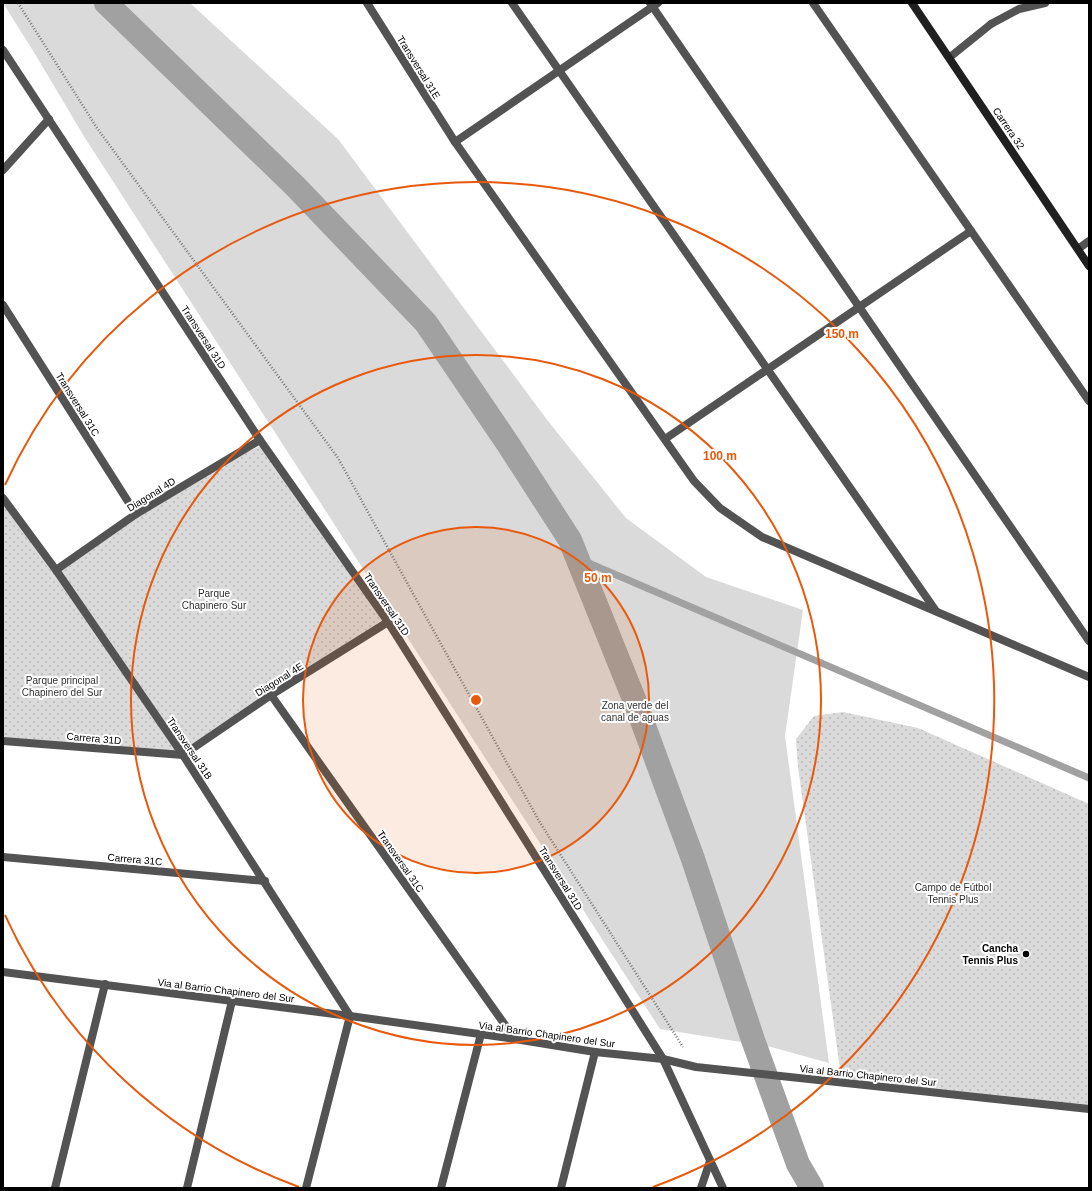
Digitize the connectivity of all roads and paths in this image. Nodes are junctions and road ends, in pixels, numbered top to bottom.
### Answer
1 (18, 3) edge
2 (367, 3) edge
3 (512, 3) edge
4 (813, 3) edge
5 (912, 3) edge
6 (1045, 3) edge
7 (653, 4) edge
8 (3, 50) edge
9 (950, 57) junction
10 (558, 71) junction
11 (49, 119) junction
12 (455, 142) junction
13 (3, 170) edge
14 (971, 231) junction
15 (1089, 240) edge
16 (1078, 250) junction
17 (1089, 266) edge
18 (3, 305) edge
19 (859, 308) junction
20 (767, 369) junction
21 (1089, 401) edge
22 (665, 439) junction
23 (260, 440) junction
24 (3, 498) edge
25 (136, 514) junction
26 (56, 570) junction
27 (936, 611) junction
28 (388, 622) junction
29 (1089, 641) edge
30 (1089, 677) edge
31 (271, 695) junction
32 (3, 741) edge
33 (183, 755) junction
34 (3, 856) edge
35 (265, 881) junction
36 (3, 972) edge
37 (105, 984) junction
38 (232, 1001) junction
39 (350, 1016) junction
40 (481, 1034) junction
41 (515, 1039) junction
42 (595, 1052) junction
43 (663, 1059) junction
44 (696, 1067) junction
45 (1089, 1109) edge
46 (710, 1161) junction
47 (55, 1188) edge
48 (187, 1188) edge
49 (306, 1188) edge
50 (441, 1188) edge
51 (561, 1188) edge
52 (701, 1188) edge
53 (723, 1188) edge

1 - 44 path
2 - 12 street, Transversal 31E
3 - 10 street
4 - 14 street
5 - 9 street, Carrera 32
6 - 9 street
7 - 10 street
7 - 19 street
8 - 11 street, Transversal 31D
9 - 16 street, Carrera 32
10 - 12 street
10 - 20 street
11 - 13 street
11 - 23 street, Transversal 31D
12 - 22 street, Transversal 31E
14 - 19 street
14 - 21 street
15 - 16 street
16 - 17 street, Carrera 32
18 - 25 street, Transversal 31C
19 - 20 street
19 - 29 street
20 - 22 street
20 - 27 street
22 - 27 street, Transversal 31E
23 - 25 street, Diagonal 4D
23 - 28 street, Transversal 31D
24 - 26 street, Transversal 31B
25 - 26 street, Diagonal 4D
26 - 33 street, Transversal 31B
27 - 30 street, Transversal 31E
28 - 31 street, Diagonal 4E
28 - 43 street, Transversal 31D
31 - 33 street, Diagonal 4E
31 - 41 street, Transversal 31C
32 - 33 street, Carrera 31D
33 - 35 street, Transversal 31B
34 - 35 street, Carrera 31C
35 - 39 street, Transversal 31B
36 - 37 street, Via al Barrio Chapinero del Sur
37 - 38 street, Via al Barrio Chapinero del Sur
37 - 47 street
38 - 39 street, Via al Barrio Chapinero del Sur
38 - 48 street
39 - 40 street, Via al Barrio Chapinero del Sur
39 - 49 street
40 - 41 street, Via al Barrio Chapinero del Sur
40 - 50 street
41 - 42 street, Via al Barrio Chapinero del Sur
42 - 43 street, Via al Barrio Chapinero del Sur
42 - 51 street
43 - 44 street, Via al Barrio Chapinero del Sur
43 - 46 street, Transversal 31D
44 - 45 street, Via al Barrio Chapinero del Sur
46 - 52 street
46 - 53 street, Transversal 31D

